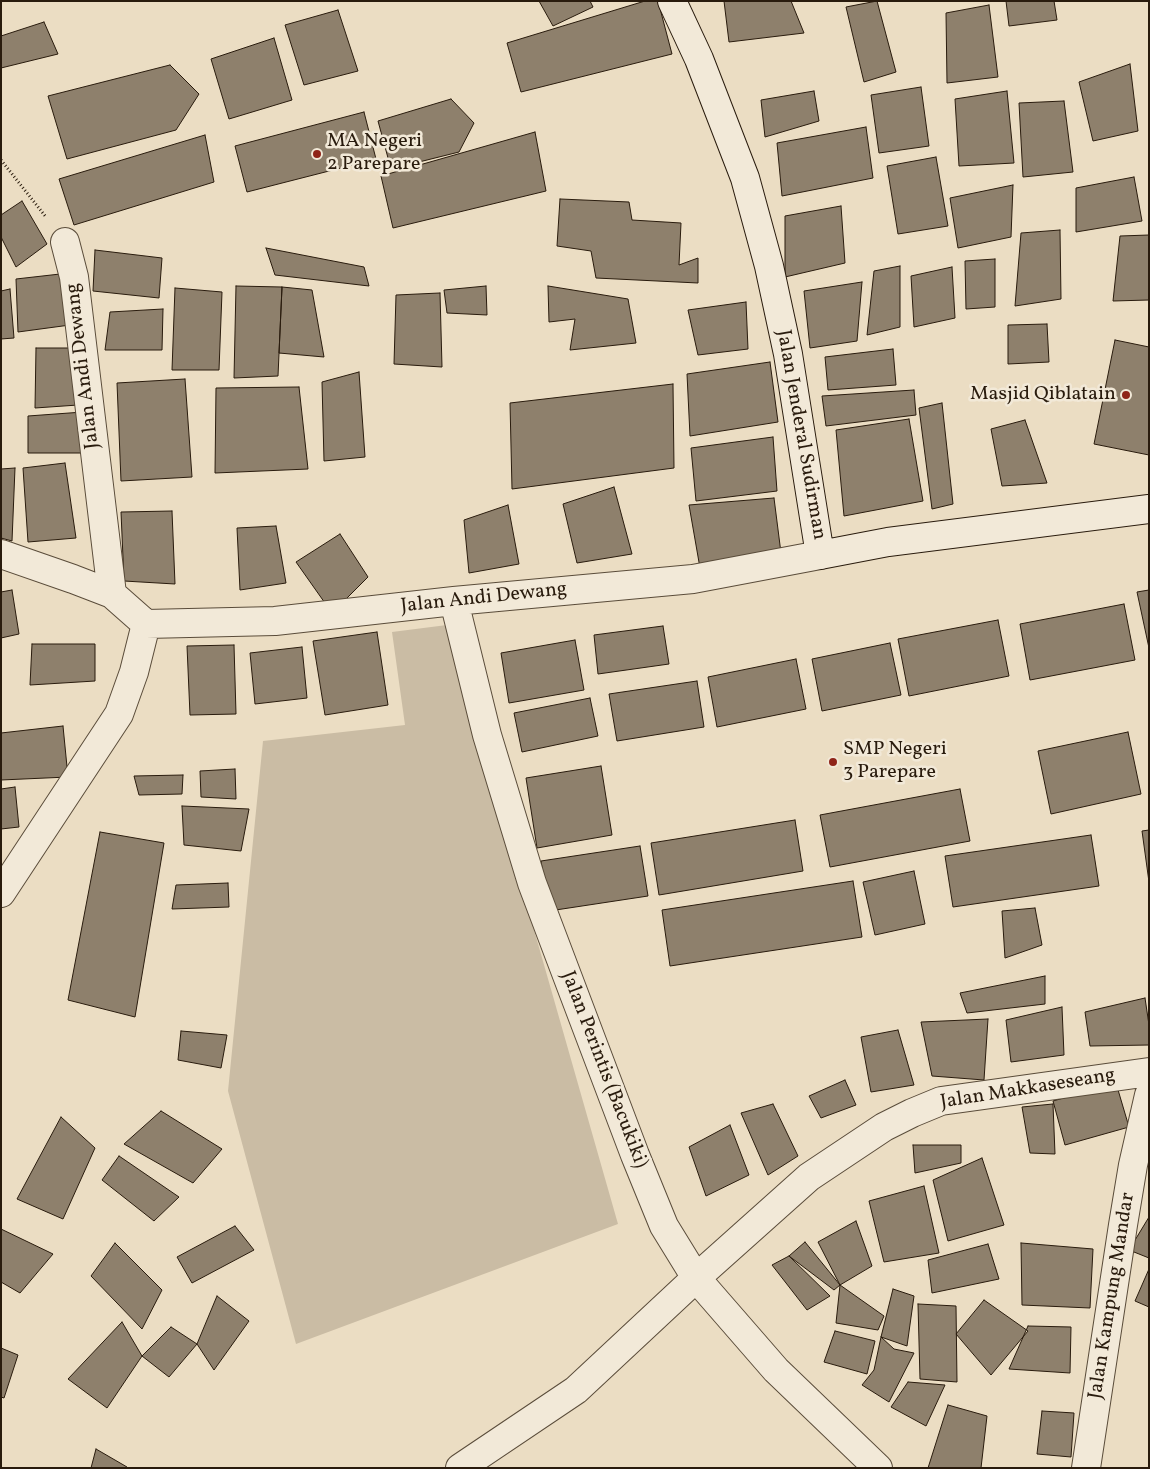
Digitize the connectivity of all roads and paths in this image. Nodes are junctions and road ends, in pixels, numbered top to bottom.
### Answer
1 (672, 1) edge
2 (1, 160) edge
3 (65, 242) joint
4 (1149, 509) edge
5 (1, 554) edge
6 (820, 555) junction
7 (112, 594) junction
8 (454, 601) junction
9 (146, 624) junction
10 (1, 892) edge
11 (1149, 1072) edge
12 (1149, 1095) edge
13 (1141, 1173) edge
14 (696, 1278) junction
15 (460, 1468) edge
16 (878, 1468) edge
17 (1086, 1468) edge

1 - 6 street, Jalan Jenderal Sudirman
2 - 3 path
3 - 7 street, Jalan Andi Dewang
4 - 6 street, Jalan Jenderal Sudirman
5 - 7 street
6 - 8 street, Jalan Andi Dewang
7 - 9 street
8 - 9 street, Jalan Andi Dewang
8 - 14 street, Jalan Perintis (Bacukiki)
9 - 10 street
11 - 14 street, Jalan Makkaseseang
12 - 13 street, Jalan Kampung Mandar
13 - 17 street, Jalan Kampung Mandar
14 - 15 street, Jalan Makkaseseang
14 - 16 street, Jalan Perintis (Bacukiki)

